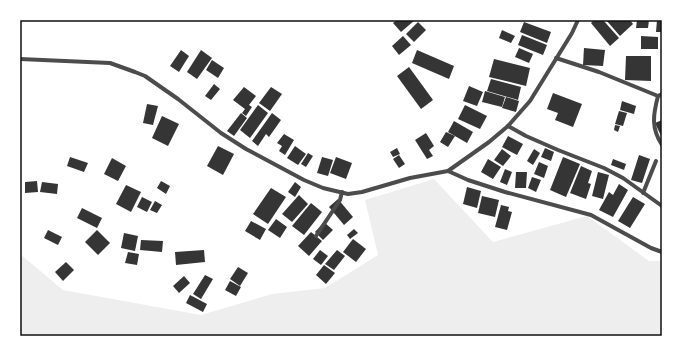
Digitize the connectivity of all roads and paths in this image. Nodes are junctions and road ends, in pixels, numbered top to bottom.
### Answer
1 (578, 20) edge
2 (20, 58) edge
3 (556, 58) junction
4 (660, 95) edge
5 (508, 126) junction
6 (662, 145) edge
7 (656, 161) dead end
8 (448, 171) junction
9 (342, 192) junction
10 (643, 193) junction
11 (662, 206) edge
12 (316, 236) dead end
13 (662, 252) edge

1 - 3 street
2 - 9 street
3 - 4 street
3 - 5 street
4 - 6 street
5 - 8 street
5 - 10 street
7 - 10 street
8 - 9 street
8 - 13 street
9 - 12 street
10 - 11 street

